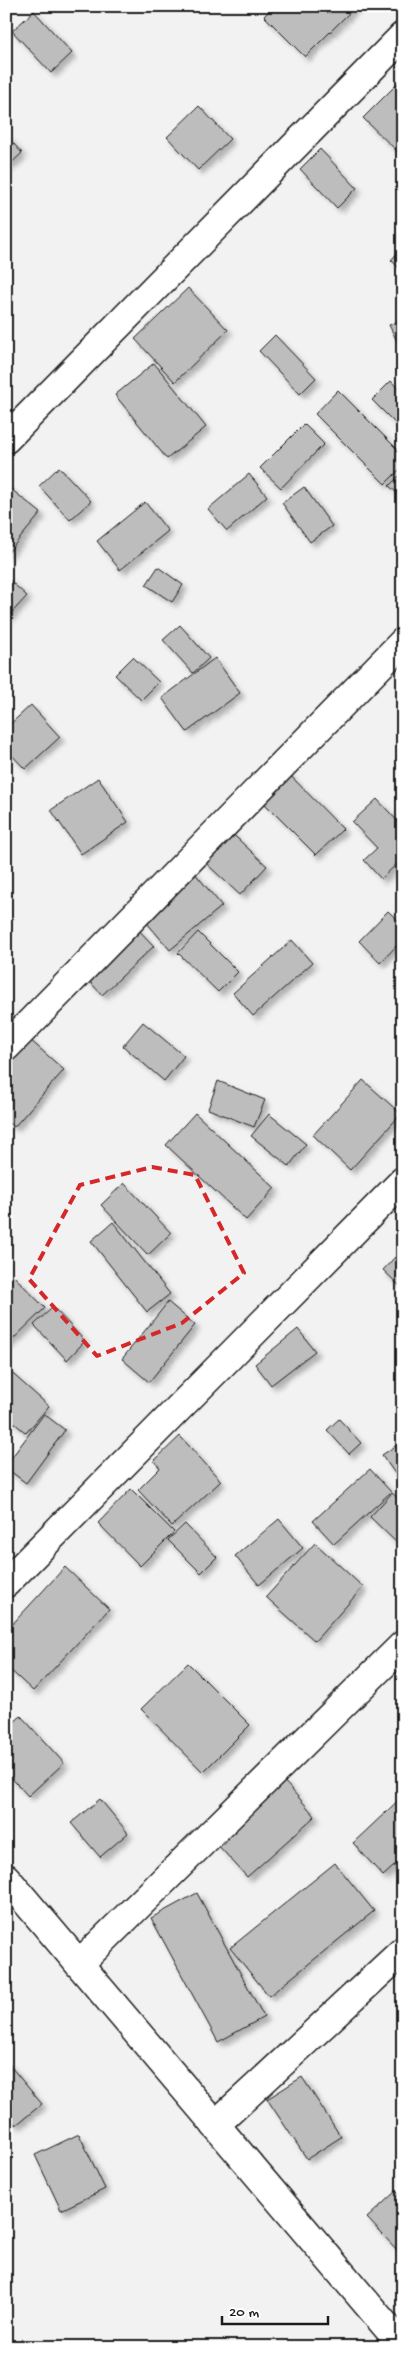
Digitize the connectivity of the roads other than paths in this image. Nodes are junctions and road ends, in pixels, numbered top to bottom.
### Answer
1 (403, 36) edge
2 (6, 439) edge
3 (403, 642) edge
4 (6, 1047) edge
5 (403, 1181) edge
6 (6, 1583) edge
7 (403, 1645) edge
8 (6, 1878) edge
9 (403, 1951) edge
10 (79, 1964) junction
11 (215, 2125) junction
12 (403, 2346) edge

1 - 2 street
3 - 4 street
5 - 6 street
7 - 10 street
8 - 10 street
9 - 11 street
10 - 11 street
11 - 12 street

